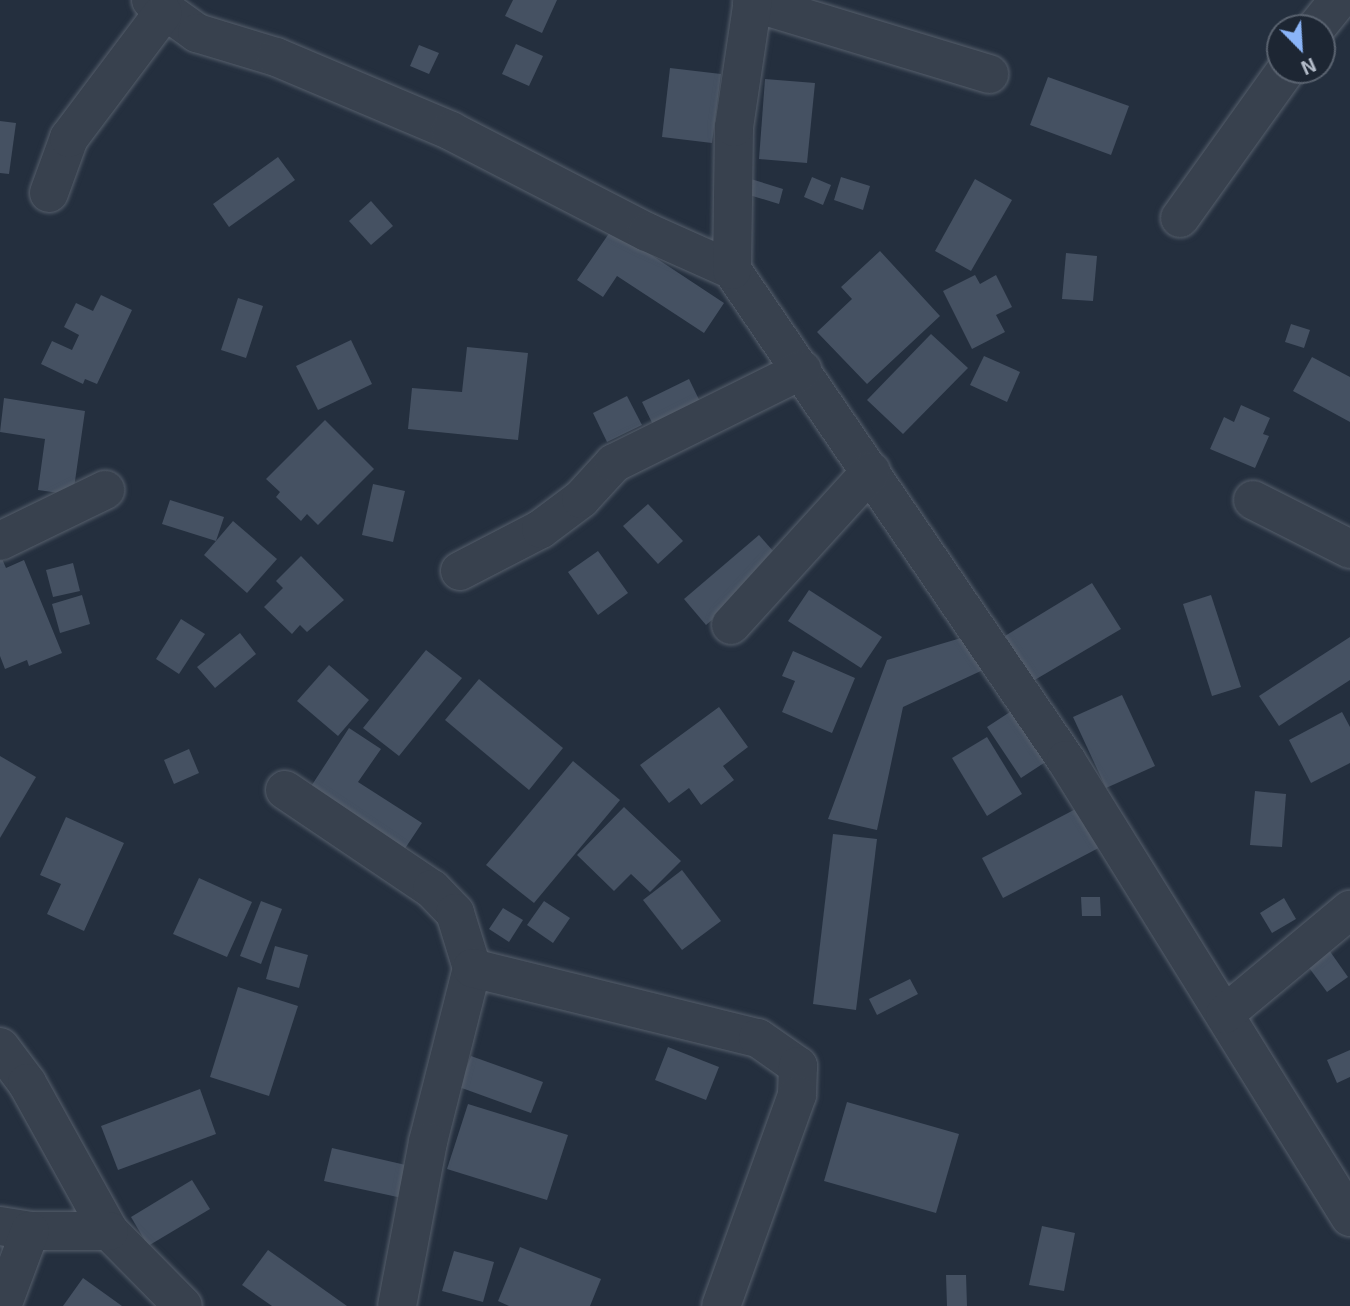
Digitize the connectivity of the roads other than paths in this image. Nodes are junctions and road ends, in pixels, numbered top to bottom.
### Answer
1 (1339, 0) edge
2 (752, 1) edge
3 (158, 6) edge
4 (1328, 14) edge
5 (989, 74) dead end
6 (1276, 84) edge
7 (49, 193) dead end
8 (1180, 218) dead end
9 (732, 270) junction
10 (802, 370) junction
11 (871, 471) junction
12 (105, 490) dead end
13 (1253, 500) dead end
14 (0, 541) edge
15 (1350, 549) edge
16 (460, 571) dead end
17 (732, 625) dead end
18 (285, 790) dead end
19 (1350, 910) edge
20 (472, 968) junction
21 (1225, 1014) junction
22 (0, 1047) edge
23 (1350, 1217) edge
24 (15, 1228) edge
25 (109, 1231) junction
26 (2, 1306) edge
27 (183, 1306) edge
28 (397, 1306) edge
29 (721, 1306) edge

1 - 4 street
2 - 5 street
2 - 9 street
3 - 7 street
3 - 9 street
6 - 8 street
9 - 10 street
10 - 11 street
10 - 16 street
11 - 17 street
11 - 21 street
12 - 14 street
13 - 15 street
18 - 20 street
19 - 21 street
20 - 28 street
20 - 29 street
21 - 23 street
22 - 25 street
24 - 25 street
24 - 26 street
25 - 27 street

